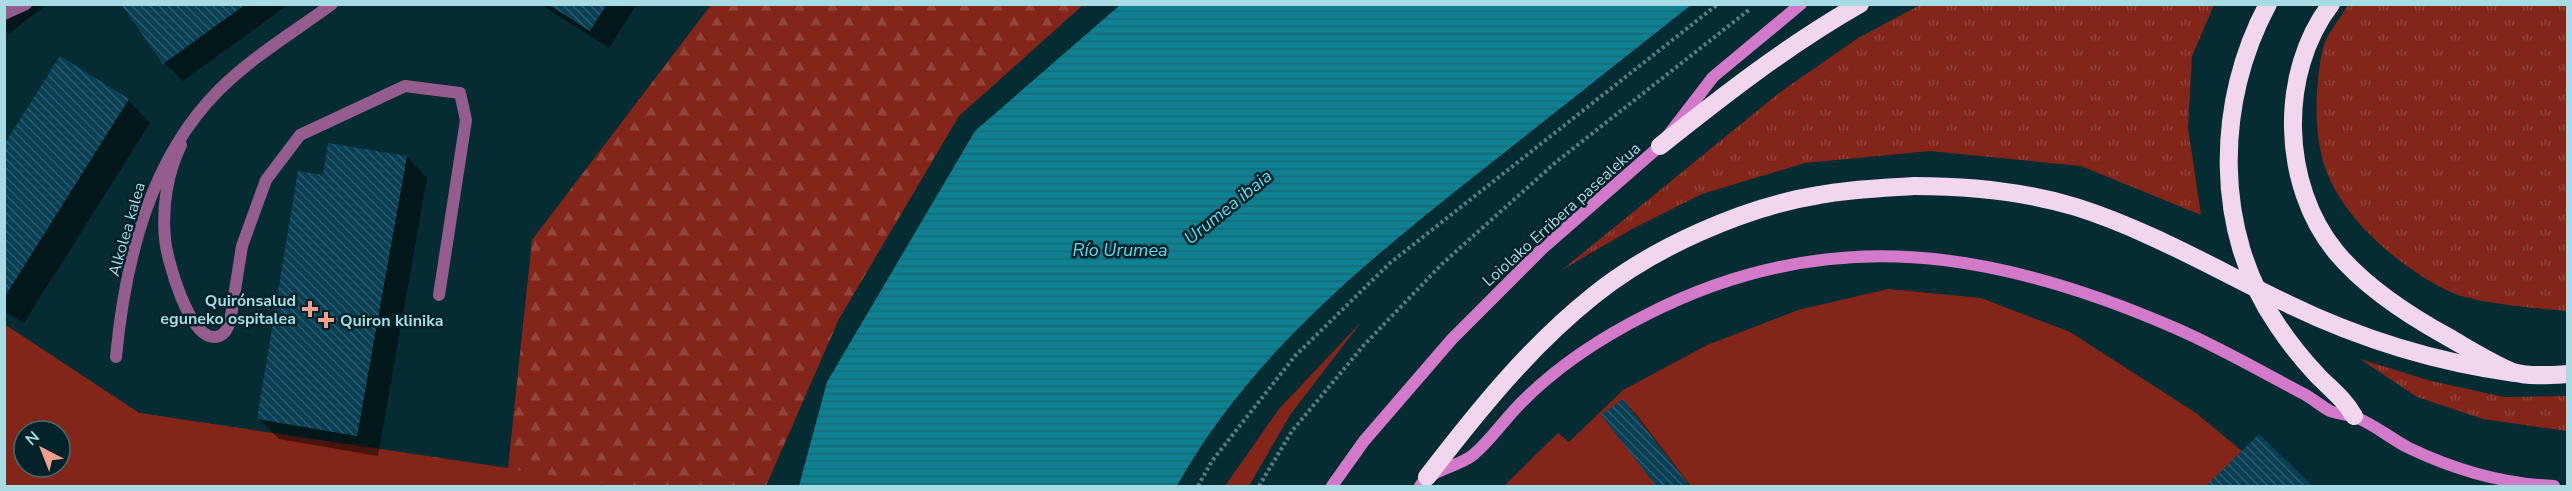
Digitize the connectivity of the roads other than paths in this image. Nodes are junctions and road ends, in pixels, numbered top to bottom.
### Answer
1 (26, 4) edge
2 (332, 4) edge
3 (1801, 4) edge
4 (1860, 4) edge
5 (2268, 4) edge
6 (2331, 4) edge
7 (4, 14) edge
8 (209, 101) junction
9 (1660, 146) junction
10 (439, 295) dead end
11 (116, 357) dead end
12 (2515, 373) junction
13 (2568, 374) edge
14 (2354, 416) junction
15 (1424, 482) edge
16 (1332, 486) edge
17 (2554, 486) edge

1 - 7 street
2 - 8 street, Alkolea kalea
3 - 9 street, Loiolako Erribera pasealekua
4 - 9 highway
5 - 14 highway
6 - 12 highway
8 - 10 street
8 - 11 street, Alkolea kalea
9 - 16 street, Loiolako Erribera pasealekua
12 - 13 highway
12 - 15 highway, bridge
14 - 15 street
14 - 17 street

